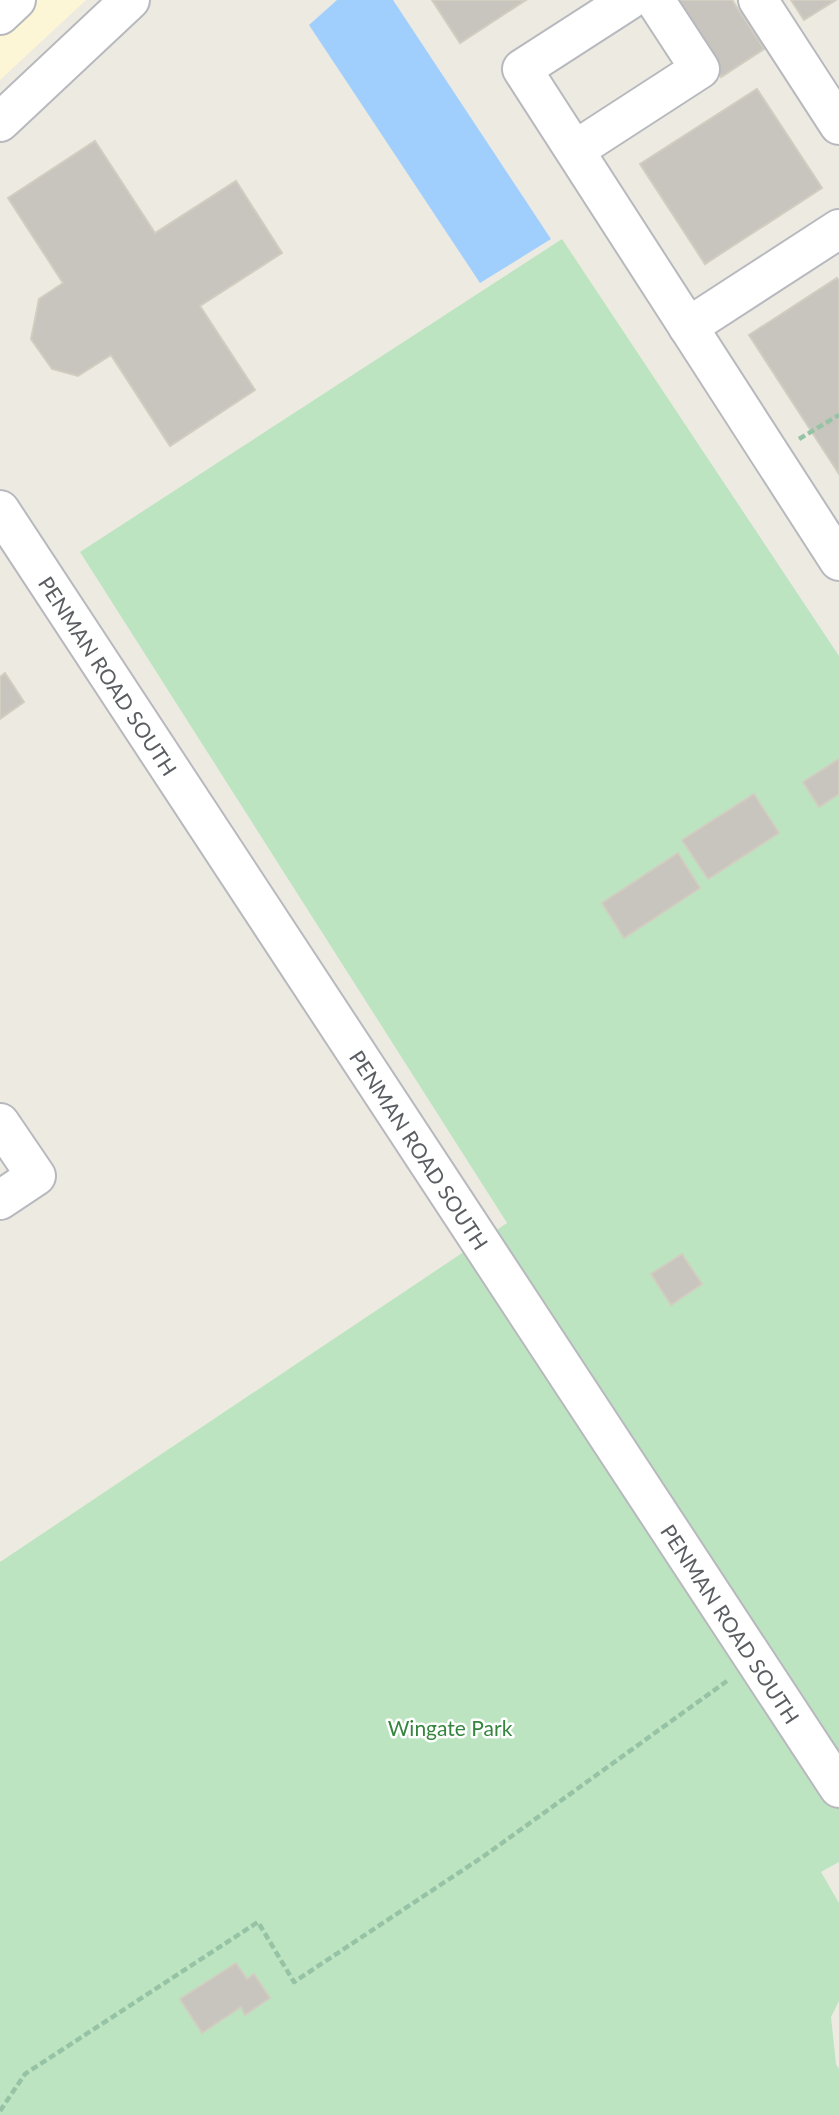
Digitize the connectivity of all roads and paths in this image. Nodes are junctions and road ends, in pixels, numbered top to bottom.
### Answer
1 (16, 0) edge
2 (629, 0) edge
3 (655, 0) edge
4 (758, 0) edge
5 (113, 6) edge
6 (0, 15) edge
7 (0, 122) edge
8 (839, 125) edge
9 (575, 150) junction
10 (839, 229) edge
11 (688, 327) junction
12 (839, 415) edge
13 (771, 456) junction
14 (0, 510) edge
15 (839, 561) edge
16 (0, 1124) edge
17 (0, 1200) edge
18 (755, 1660) junction
19 (839, 1788) edge
20 (0, 2111) edge

1 - 6 street
2 - 9 street
3 - 9 street
4 - 8 street
5 - 7 street
9 - 11 street
10 - 11 street
11 - 13 street
12 - 13 path
13 - 15 street
14 - 18 street, PENMAN ROAD SOUTH
16 - 17 street
18 - 19 street, PENMAN ROAD SOUTH
18 - 20 path

